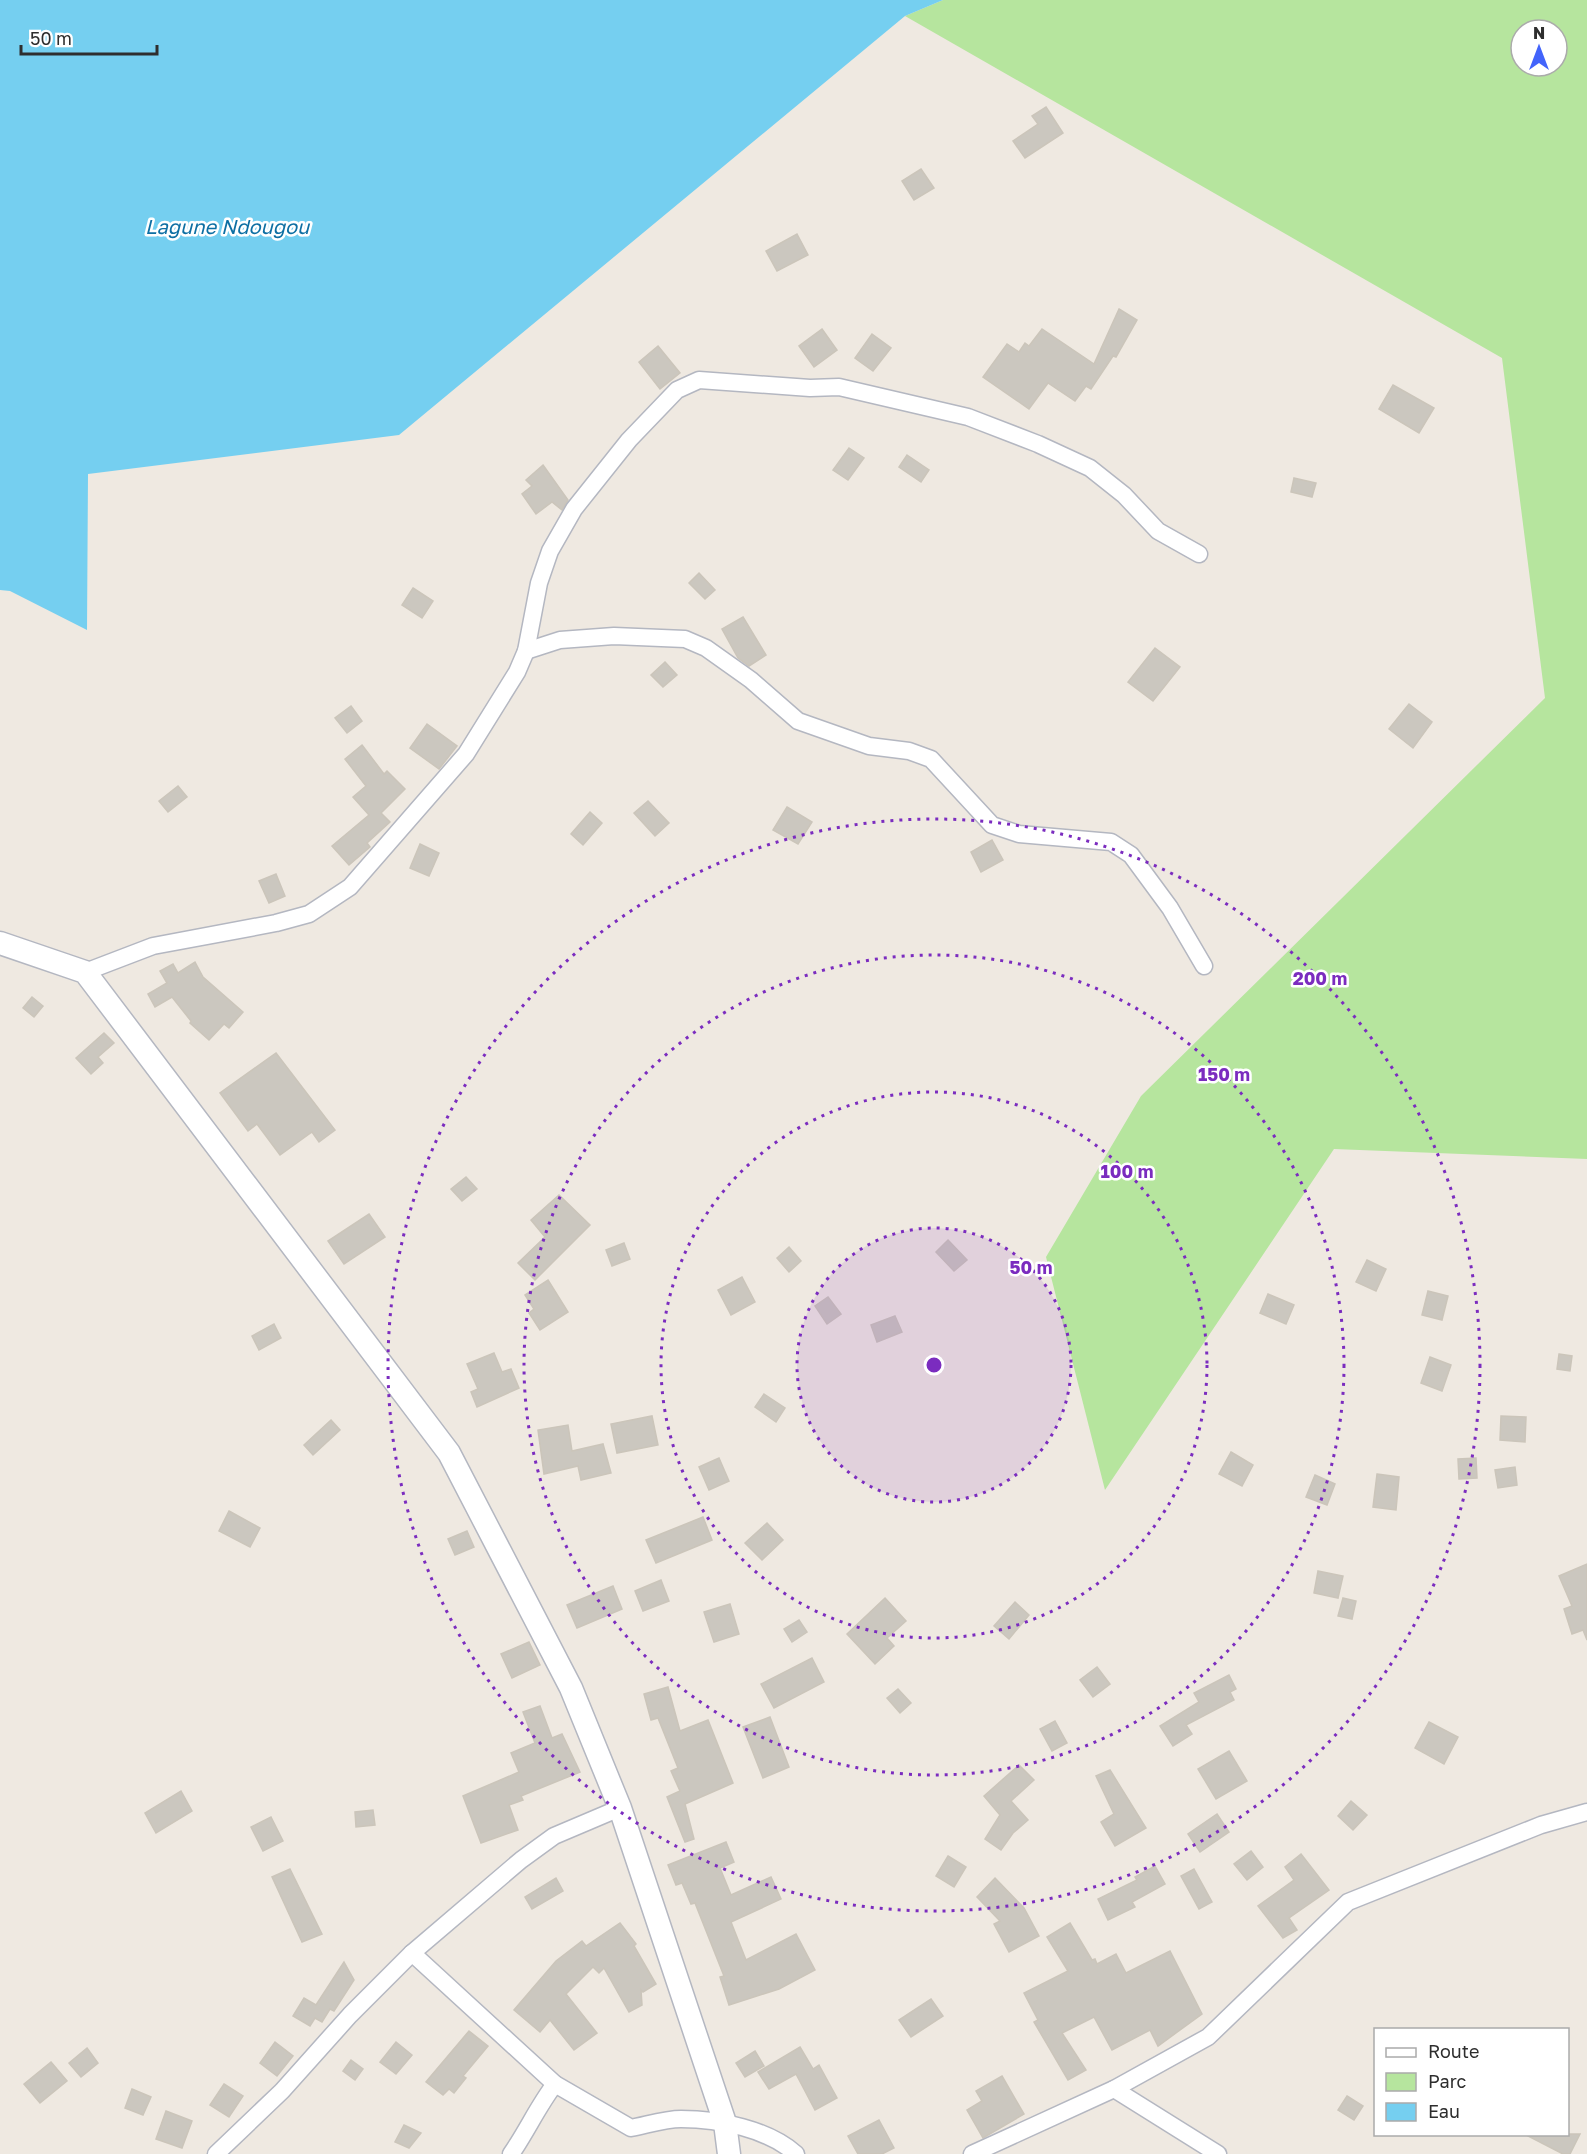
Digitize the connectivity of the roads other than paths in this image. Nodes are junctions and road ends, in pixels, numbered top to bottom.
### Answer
1 (1199, 554) dead end
2 (526, 651) junction
3 (0, 943) edge
4 (1204, 966) dead end
5 (85, 972) junction
6 (620, 1808) junction
7 (1587, 1812) edge
8 (412, 1953) junction
9 (555, 2084) junction
10 (1114, 2089) junction
11 (725, 2123) junction
12 (216, 2154) edge
13 (511, 2154) edge
14 (729, 2154) edge
15 (796, 2154) edge
16 (972, 2154) edge
17 (1218, 2154) edge

1 - 2 street
2 - 4 street
2 - 5 street
3 - 5 street
5 - 6 street
6 - 8 street
6 - 11 street
7 - 10 street
8 - 9 street
8 - 12 street
9 - 11 street
9 - 13 street
10 - 16 street
10 - 17 street
11 - 14 street
11 - 15 street

